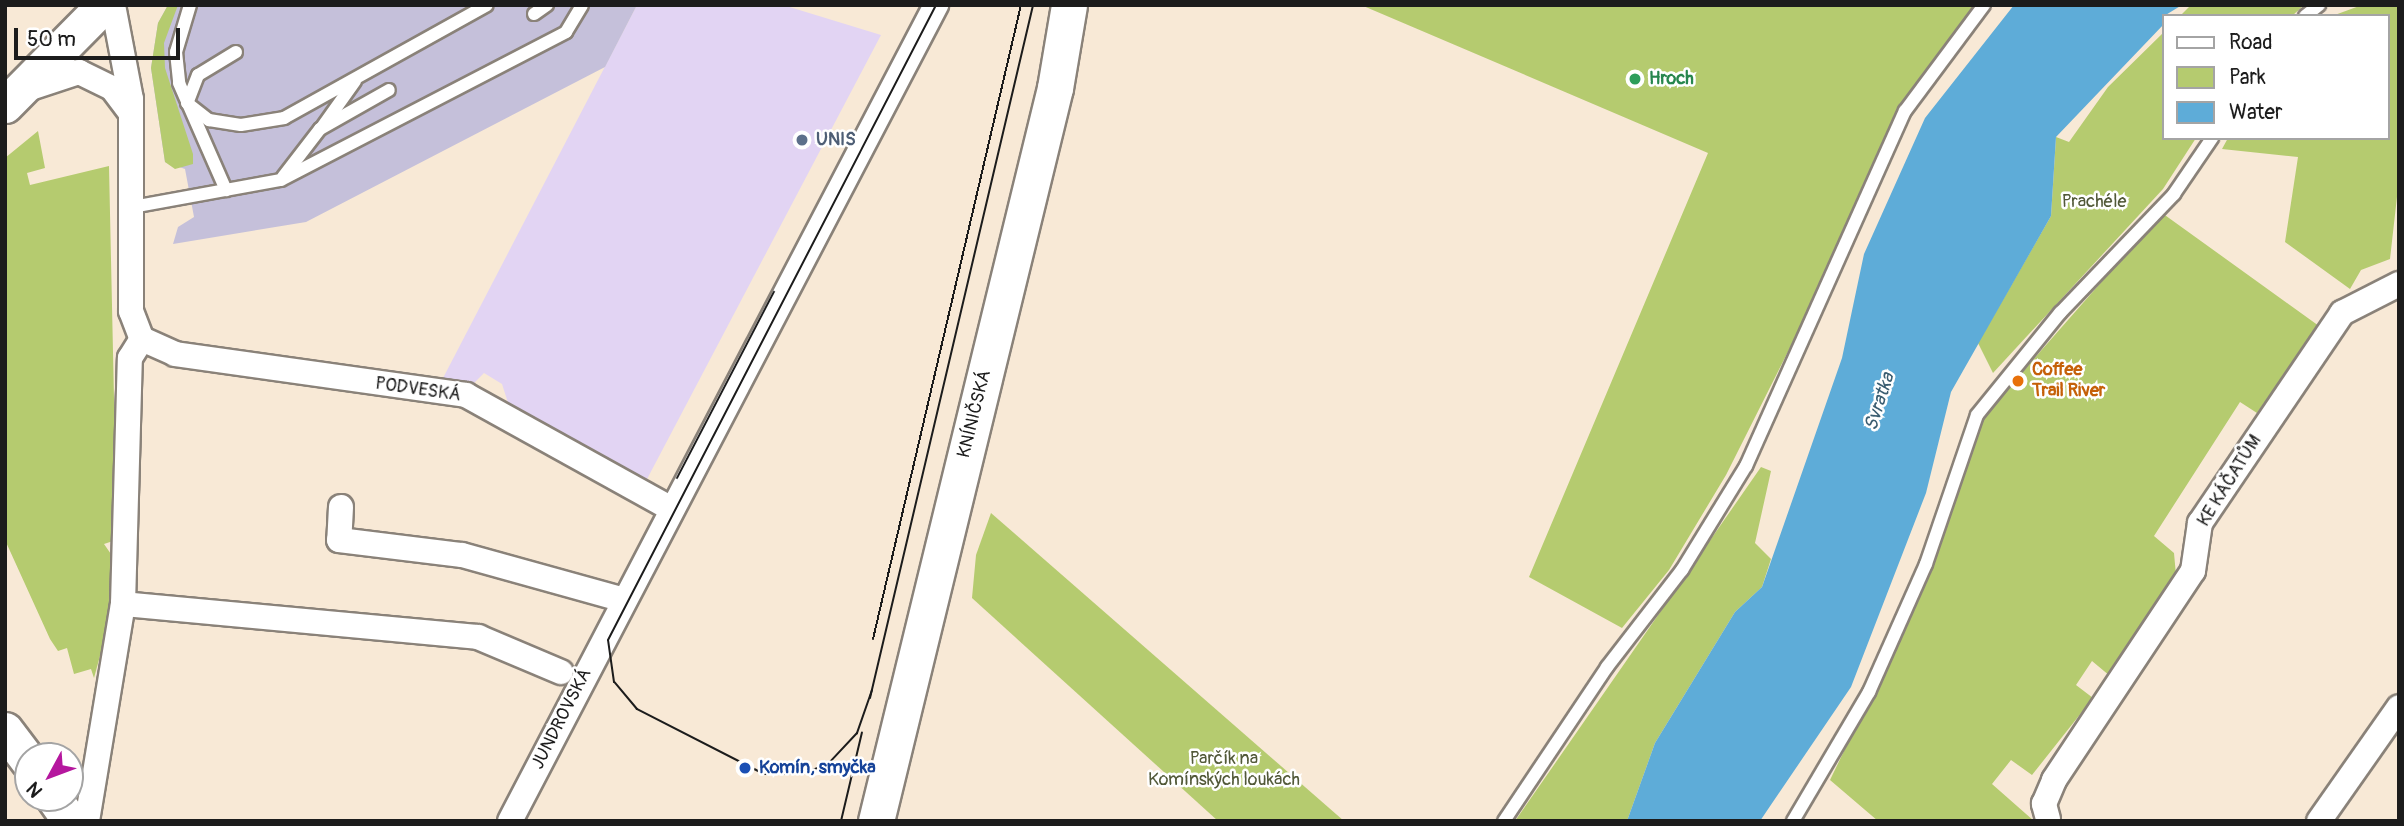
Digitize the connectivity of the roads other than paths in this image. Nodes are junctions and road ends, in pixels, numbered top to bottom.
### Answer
1 (104, 5) edge
2 (113, 5) edge
3 (190, 5) edge
4 (487, 5) edge
5 (547, 5) edge
6 (582, 5) edge
7 (936, 5) edge
8 (1069, 5) edge
9 (1984, 5) edge
10 (534, 14) dead end
11 (236, 52) dead end
12 (357, 78) junction
13 (389, 90) dead end
14 (16, 97) edge
15 (187, 103) junction
16 (131, 114) junction
17 (320, 129) junction
18 (2211, 140) edge
19 (281, 180) junction
20 (226, 190) junction
21 (132, 206) junction
22 (2399, 284) edge
23 (142, 339) junction
24 (341, 507) dead end
25 (672, 509) junction
26 (123, 604) junction
27 (619, 608) junction
28 (561, 672) dead end
29 (2399, 706) edge
30 (2048, 819) dead end
31 (87, 821) edge
32 (510, 821) edge
33 (876, 821) edge
34 (1504, 821) edge
35 (1793, 821) edge
36 (2319, 821) edge

1 - 14 main road
2 - 16 street
3 - 15 lane
4 - 12 lane
5 - 10 lane
6 - 19 lane
7 - 25 street, JUNDROVSKÁ
8 - 33 main road, KNÍNIČSKÁ
9 - 34 lane
11 - 15 lane
12 - 15 lane
12 - 17 lane
13 - 17 lane
14 - 16 street
15 - 20 lane
16 - 21 street
17 - 19 lane
18 - 35 lane
19 - 20 lane
20 - 21 lane
21 - 23 street
22 - 30 street, KE KÁČATŮM
23 - 25 street, PODVESKÁ
23 - 26 street
24 - 27 street
25 - 27 street, JUNDROVSKÁ
26 - 28 street
26 - 31 street
27 - 32 street, JUNDROVSKÁ
29 - 36 street

